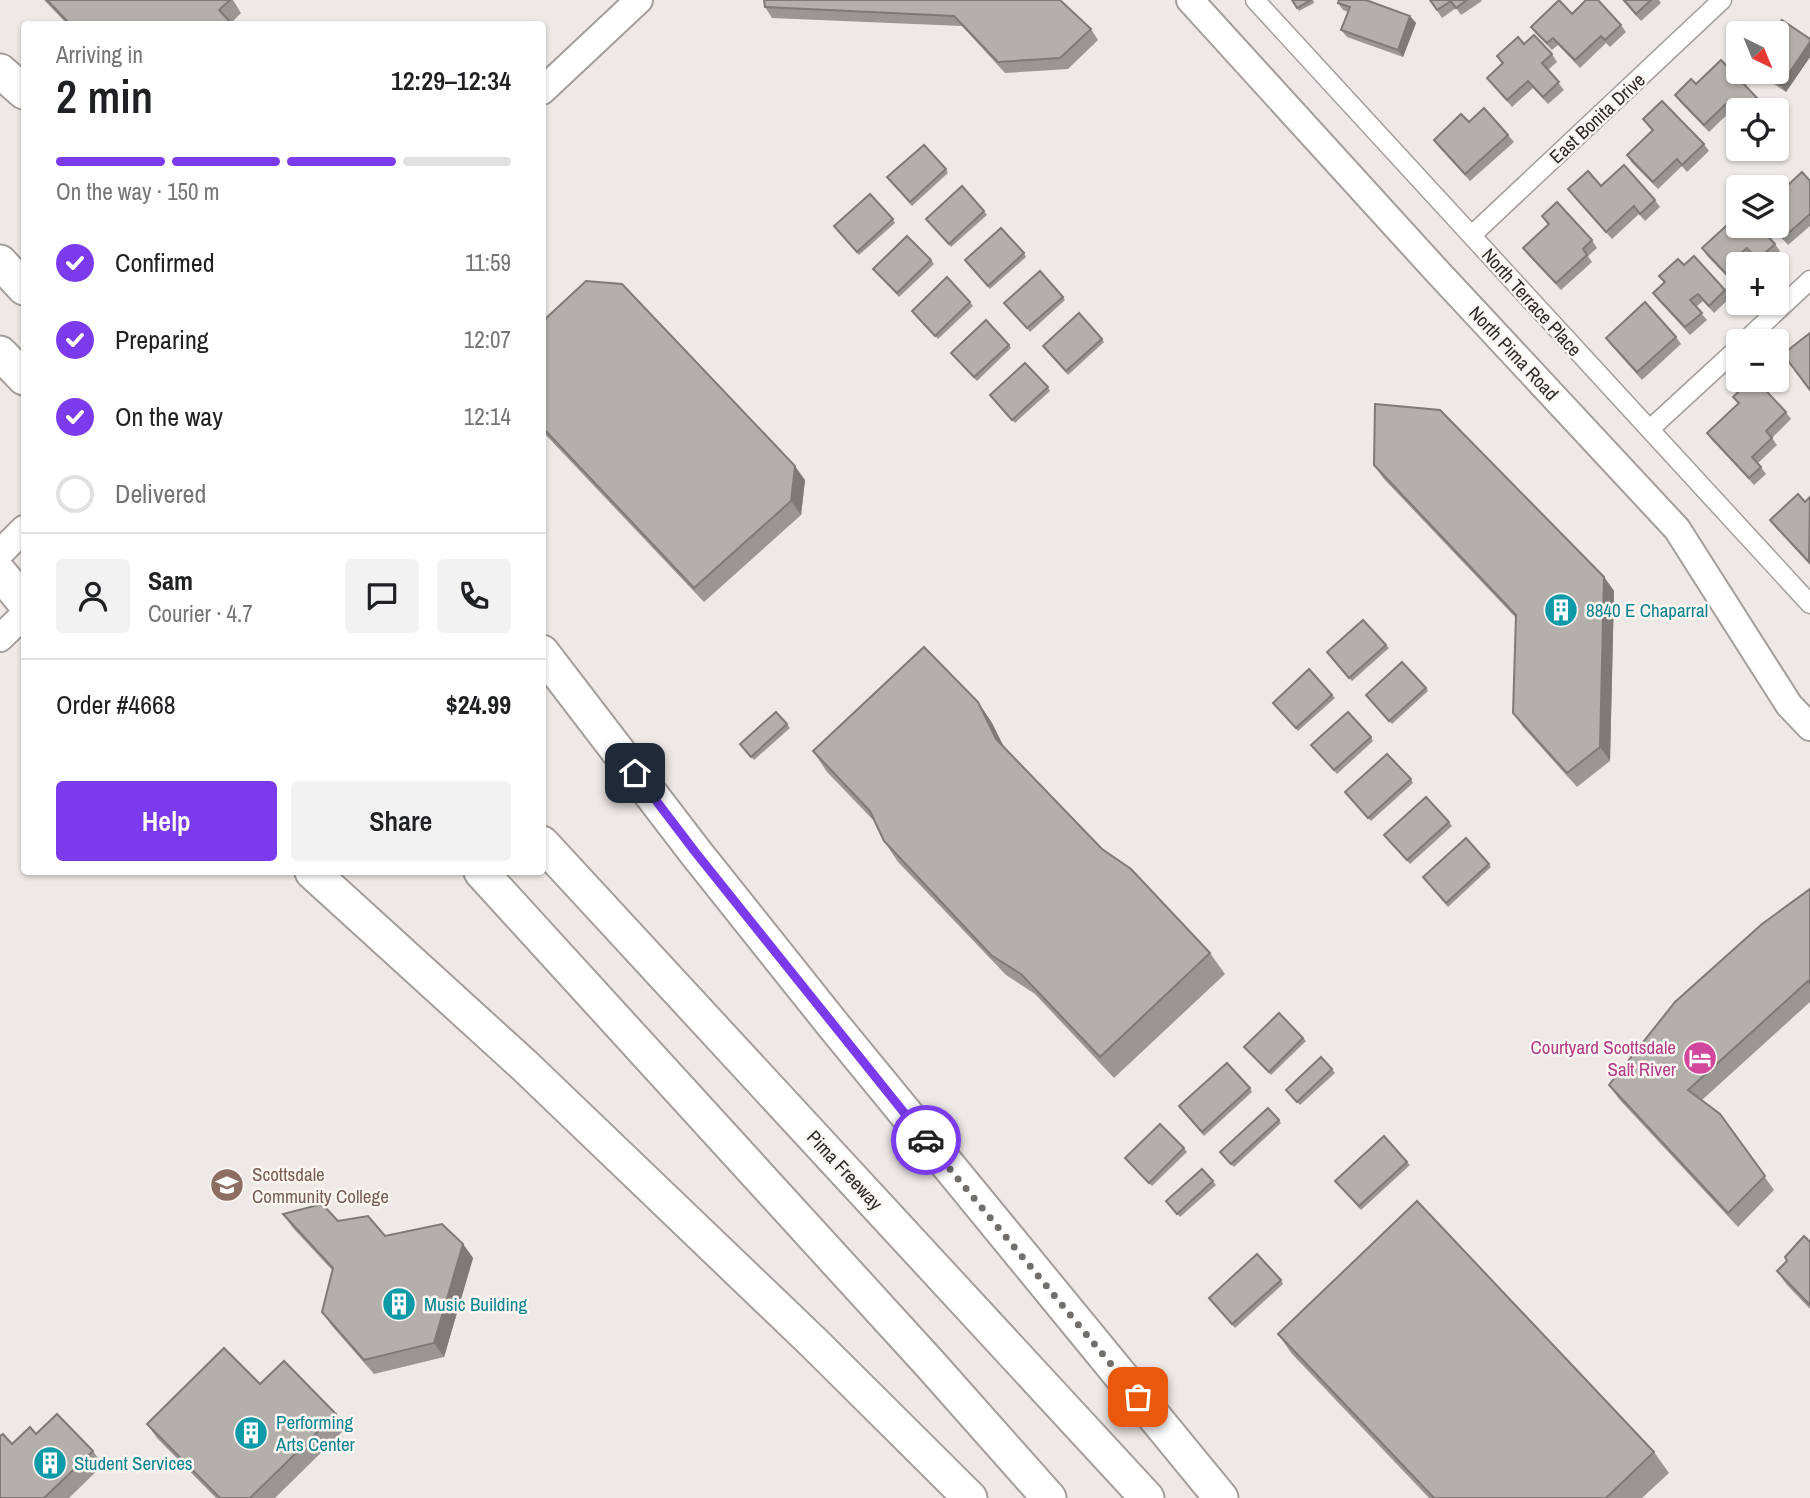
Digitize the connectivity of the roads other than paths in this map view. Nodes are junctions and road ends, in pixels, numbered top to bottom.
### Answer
1 (639, 0) edge
2 (1190, 0) edge
3 (1255, 0) edge
4 (1723, 0) edge
5 (0, 71) edge
6 (546, 87) edge
7 (21, 89) edge
8 (1472, 235) junction
9 (0, 262) edge
10 (1810, 280) edge
11 (21, 285) edge
12 (1758, 329) edge
13 (0, 353) edge
14 (1726, 359) edge
15 (21, 375) edge
16 (1650, 429) junction
17 (21, 532) edge
18 (0, 553) edge
19 (0, 573) edge
20 (21, 598) edge
21 (1810, 604) edge
22 (21, 618) edge
23 (0, 638) edge
24 (546, 657) edge
25 (1810, 727) edge
26 (546, 847) edge
27 (315, 875) edge
28 (484, 875) edge
29 (970, 1498) edge
30 (1049, 1498) edge
31 (1147, 1498) edge
32 (1221, 1498) edge

1 - 6 main road
2 - 25 main road, North Pima Road
3 - 8 street, North Terrace Place
4 - 8 street, East Bonita Drive
5 - 7 highway
8 - 16 street, North Terrace Place
9 - 11 highway
10 - 12 street
13 - 15 highway
14 - 16 street
16 - 21 street, North Terrace Place
17 - 18 main road
19 - 20 highway
22 - 23 main road
24 - 32 highway
26 - 31 highway, Pima Freeway
27 - 29 highway
28 - 30 highway

